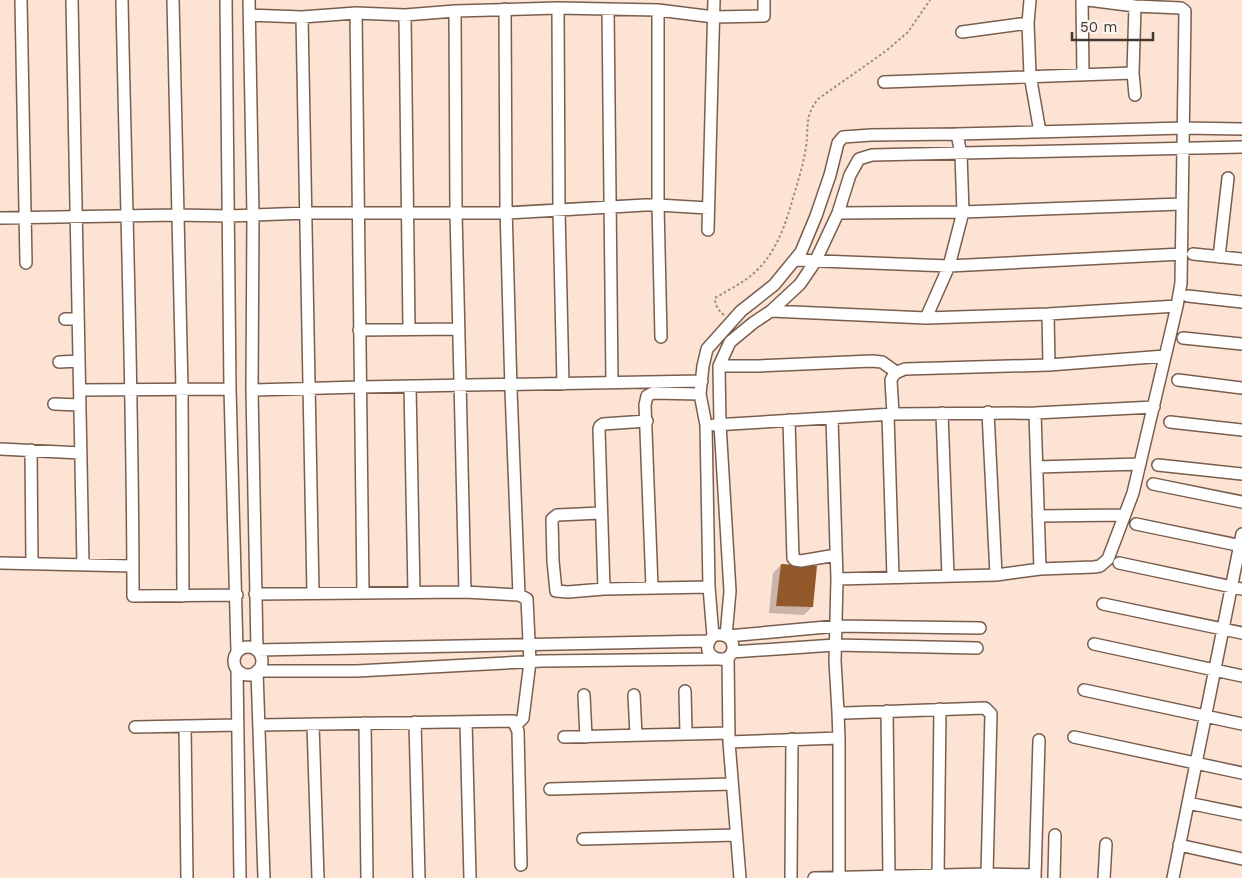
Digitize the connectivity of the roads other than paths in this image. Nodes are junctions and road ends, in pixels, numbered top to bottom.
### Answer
1 (21, 0) edge
2 (72, 0) edge
3 (122, 0) edge
4 (173, 0) edge
5 (226, 0) edge
6 (249, 0) edge
7 (714, 0) edge
8 (764, 0) edge
9 (1030, 0) edge
10 (1082, 0) edge
11 (1088, 0) edge
12 (1109, 1) edge
13 (479, 5) edge
14 (1135, 6) junction
15 (558, 8) junction
16 (505, 9) junction
17 (608, 9) junction
18 (658, 10) junction
19 (455, 11) junction
20 (356, 13) junction
21 (250, 15) junction
22 (405, 15) junction
23 (302, 16) junction
24 (714, 17) junction
25 (1028, 23) junction
26 (962, 32) dead end
27 (1133, 73) junction
28 (1083, 74) junction
29 (1030, 75) junction
30 (884, 82) dead end
31 (1135, 95) dead end
32 (1184, 128) junction
33 (1242, 129) edge
34 (1040, 132) junction
35 (957, 134) junction
36 (1182, 147) junction
37 (1242, 147) edge
38 (961, 154) junction
39 (1228, 178) dead end
40 (1181, 204) junction
41 (658, 205) junction
42 (609, 207) junction
43 (708, 208) junction
44 (558, 210) junction
45 (408, 212) junction
46 (456, 212) junction
47 (963, 212) junction
48 (307, 213) junction
49 (506, 213) junction
50 (838, 213) junction
51 (177, 214) junction
52 (358, 214) junction
53 (253, 215) junction
54 (76, 216) junction
55 (126, 216) junction
56 (229, 216) junction
57 (0, 218) edge
58 (25, 218) junction
59 (708, 230) dead end
60 (1187, 254) junction
61 (1219, 257) junction
62 (1242, 259) edge
63 (795, 260) junction
64 (815, 262) junction
65 (26, 263) dead end
66 (949, 266) junction
67 (1188, 296) dead end
68 (1242, 302) edge
69 (1177, 306) junction
70 (771, 312) junction
71 (1048, 314) junction
72 (926, 318) junction
73 (65, 319) dead end
74 (78, 319) junction
75 (410, 329) junction
76 (459, 329) junction
77 (359, 330) junction
78 (662, 337) dead end
79 (1183, 338) dead end
80 (1242, 344) edge
81 (1165, 356) junction
82 (79, 361) junction
83 (59, 362) dead end
84 (1050, 365) junction
85 (719, 366) junction
86 (896, 372) junction
87 (1178, 380) dead end
88 (702, 381) junction
89 (612, 383) junction
90 (510, 384) junction
91 (563, 384) junction
92 (460, 385) junction
93 (410, 386) junction
94 (360, 387) junction
95 (310, 388) junction
96 (1242, 388) edge
97 (182, 389) junction
98 (230, 389) junction
99 (80, 390) junction
100 (132, 390) junction
101 (252, 390) junction
102 (700, 394) junction
103 (54, 404) dead end
104 (80, 405) junction
105 (1154, 406) junction
106 (988, 412) junction
107 (942, 413) junction
108 (1036, 413) junction
109 (891, 414) junction
110 (832, 418) junction
111 (789, 420) junction
112 (647, 422) junction
113 (1170, 422) dead end
114 (720, 424) junction
115 (706, 425) junction
116 (1242, 430) edge
117 (0, 449) edge
118 (31, 450) junction
119 (81, 453) junction
120 (1140, 464) junction
121 (1158, 465) dead end
122 (1037, 467) junction
123 (1242, 474) edge
124 (1153, 484) dead end
125 (1242, 502) edge
126 (601, 512) junction
127 (1038, 516) junction
128 (1124, 516) junction
129 (1136, 524) dead end
130 (1241, 542) edge
131 (836, 555) junction
132 (0, 563) edge
133 (32, 563) junction
134 (1119, 563) dead end
135 (83, 564) junction
136 (133, 566) junction
137 (1040, 568) junction
138 (236, 575) junction
139 (255, 575) junction
140 (996, 575) junction
141 (948, 576) junction
142 (893, 577) junction
143 (837, 579) junction
144 (652, 587) junction
145 (709, 587) junction
146 (1237, 588) edge
147 (604, 589) junction
148 (414, 592) junction
149 (465, 592) junction
150 (313, 593) junction
151 (363, 593) junction
152 (255, 594) junction
153 (519, 595) junction
154 (183, 596) junction
155 (237, 596) junction
156 (1103, 604) dead end
157 (836, 626) junction
158 (980, 628) dead end
159 (1223, 629) junction
160 (797, 630) junction
161 (1242, 633) edge
162 (727, 636) junction
163 (711, 639) junction
164 (1094, 644) dead end
165 (529, 645) junction
166 (836, 645) junction
167 (798, 648) junction
168 (977, 648) dead end
169 (357, 649) junction
170 (256, 650) junction
171 (238, 651) junction
172 (730, 655) junction
173 (716, 659) junction
174 (536, 662) junction
175 (237, 670) junction
176 (1215, 670) junction
177 (258, 671) junction
178 (357, 671) junction
179 (1242, 676) edge
180 (1084, 690) dead end
181 (685, 691) dead end
182 (584, 695) dead end
183 (634, 695) dead end
184 (940, 709) junction
185 (887, 711) junction
186 (838, 712) junction
187 (1205, 716) junction
188 (415, 722) junction
189 (466, 722) junction
190 (365, 723) junction
191 (313, 724) junction
192 (1242, 724) edge
193 (238, 725) junction
194 (260, 725) junction
195 (516, 725) junction
196 (184, 726) junction
197 (135, 727) dead end
198 (686, 734) junction
199 (636, 735) junction
200 (564, 737) dead end
201 (586, 737) junction
202 (729, 737) junction
203 (1074, 737) dead end
204 (839, 738) junction
205 (792, 739) junction
206 (1039, 740) dead end
207 (1196, 763) junction
208 (1242, 773) edge
209 (732, 784) junction
210 (550, 789) dead end
211 (1188, 803) junction
212 (1242, 814) edge
213 (736, 835) junction
214 (1055, 835) dead end
215 (583, 838) dead end
216 (1106, 844) dead end
217 (1179, 845) junction
218 (1242, 859) edge
219 (520, 865) dead end
220 (988, 874) junction
221 (839, 876) junction
222 (938, 876) junction
223 (1035, 876) edge
224 (889, 877) junction
225 (187, 878) edge
226 (240, 878) edge
227 (264, 878) edge
228 (318, 878) edge
229 (367, 878) edge
230 (419, 878) edge
231 (470, 878) edge
232 (740, 878) edge
233 (791, 878) edge
234 (814, 878) edge
235 (1054, 878) edge
236 (1104, 878) edge
237 (1173, 878) edge

1 - 58 street
2 - 54 street
3 - 55 street
4 - 51 street
5 - 56 street
6 - 21 street
7 - 24 street
8 - 24 street
9 - 25 street
10 - 28 street
11 - 12 street
12 - 14 street
13 - 16 street
13 - 19 street
14 - 27 street
14 - 32 street
15 - 16 street
15 - 17 street
15 - 44 street
16 - 49 street
17 - 18 street
17 - 42 street
18 - 24 street
18 - 41 street
19 - 22 street
19 - 46 street
20 - 22 street
20 - 23 street
20 - 52 street
21 - 23 street
21 - 53 street
22 - 45 street
23 - 48 street
24 - 43 street
25 - 26 street
25 - 29 street
27 - 28 street
27 - 31 street
28 - 29 street
29 - 30 street
29 - 34 street
32 - 33 street
32 - 34 street
32 - 36 street
34 - 35 street
35 - 38 street
35 - 63 street
36 - 37 street
36 - 38 street
36 - 40 street
38 - 47 street
38 - 50 street
39 - 61 street
40 - 47 street
40 - 60 street
41 - 42 street
41 - 43 street
41 - 78 street
42 - 44 street
42 - 89 street
43 - 59 street
44 - 49 street
44 - 91 street
45 - 46 street
45 - 52 street
45 - 75 street
46 - 49 street
46 - 76 street
47 - 50 street
47 - 66 street
48 - 52 street
48 - 53 street
48 - 95 street
49 - 90 street
50 - 64 street
51 - 55 street
51 - 56 street
51 - 97 street
52 - 77 street
53 - 56 street
53 - 101 street
54 - 55 street
54 - 58 street
54 - 74 street
55 - 100 street
56 - 98 street
57 - 58 street
58 - 65 street
60 - 61 street
60 - 66 street
60 - 69 street
61 - 62 street
63 - 64 street
63 - 88 street
64 - 66 street
64 - 70 street
66 - 72 street
67 - 68 street
69 - 71 street
69 - 81 street
70 - 72 street
70 - 85 street
71 - 72 street
71 - 84 street
73 - 74 street
74 - 82 street
75 - 76 street
75 - 77 street
76 - 92 street
77 - 94 street
79 - 80 street
81 - 84 street
81 - 105 street
82 - 83 street
82 - 99 street
84 - 86 street
85 - 86 street
85 - 114 street
86 - 109 street
87 - 96 street
88 - 89 street
88 - 102 street
89 - 91 street
90 - 91 street
90 - 92 street
90 - 153 street
92 - 93 street
92 - 149 street
93 - 94 street
93 - 148 street
94 - 95 street
94 - 151 street
95 - 101 street
95 - 150 street
97 - 98 street
97 - 100 street
97 - 154 street
98 - 138 street
99 - 100 street
99 - 104 street
100 - 136 street
101 - 139 street
102 - 112 street
102 - 115 street
103 - 104 street
104 - 119 street
105 - 108 street
105 - 120 street
106 - 107 street
106 - 108 street
106 - 140 street
107 - 109 street
107 - 141 street
108 - 122 street
109 - 110 street
109 - 142 street
110 - 111 street
110 - 131 street
111 - 114 street
111 - 131 street
112 - 126 street
112 - 144 street
113 - 116 street
114 - 115 street
114 - 162 street
115 - 145 street
117 - 118 street
118 - 119 street
118 - 133 street
119 - 135 street
120 - 122 street
120 - 128 street
121 - 123 street
122 - 127 street
124 - 125 street
126 - 147 street
126 - 147 street
127 - 128 street
127 - 137 street
128 - 137 street
129 - 130 street
130 - 146 street
131 - 143 street
132 - 133 street
133 - 135 street
134 - 146 street
135 - 136 street
136 - 154 street
137 - 140 street
138 - 139 street
138 - 155 street
139 - 152 street
140 - 141 street
141 - 142 street
142 - 143 street
143 - 157 street
144 - 145 street
144 - 147 street
145 - 163 street
146 - 159 street
148 - 149 street
148 - 151 street
149 - 153 street
150 - 151 street
150 - 152 street
152 - 170 street
153 - 165 street
154 - 155 street
155 - 171 street
156 - 159 street
157 - 158 street
157 - 160 street
157 - 166 street
159 - 161 street
159 - 176 street
160 - 162 street
160 - 167 street
162 - 163 street
162 - 172 street
163 - 165 street
163 - 173 street
164 - 176 street
165 - 169 street
165 - 174 street
166 - 167 street
166 - 168 street
166 - 186 street
167 - 172 street
169 - 170 street
169 - 178 street
170 - 171 street
170 - 177 street
171 - 175 street
172 - 173 street
172 - 202 street
173 - 174 street
174 - 178 street
174 - 195 street
175 - 177 street
175 - 193 street
176 - 179 street
176 - 187 street
177 - 178 street
177 - 194 street
180 - 187 street
181 - 198 street
182 - 201 street
183 - 199 street
184 - 185 street
184 - 220 street
184 - 222 street
185 - 186 street
185 - 224 street
186 - 204 street
187 - 192 street
187 - 207 street
188 - 189 street
188 - 190 street
188 - 230 street
189 - 195 street
189 - 231 street
190 - 191 street
190 - 229 street
191 - 194 street
191 - 228 street
193 - 196 street
193 - 226 street
194 - 227 street
195 - 219 street
196 - 197 street
196 - 225 street
198 - 199 street
198 - 202 street
199 - 201 street
200 - 201 street
202 - 205 street
202 - 209 street
203 - 207 street
204 - 205 street
204 - 221 street
205 - 233 street
206 - 223 street
207 - 208 street
207 - 211 street
209 - 210 street
209 - 213 street
211 - 212 street
211 - 217 street
213 - 215 street
213 - 232 street
214 - 235 street
216 - 236 street
217 - 218 street
217 - 237 street
220 - 222 street
220 - 223 street
221 - 224 street
221 - 234 street
222 - 224 street

